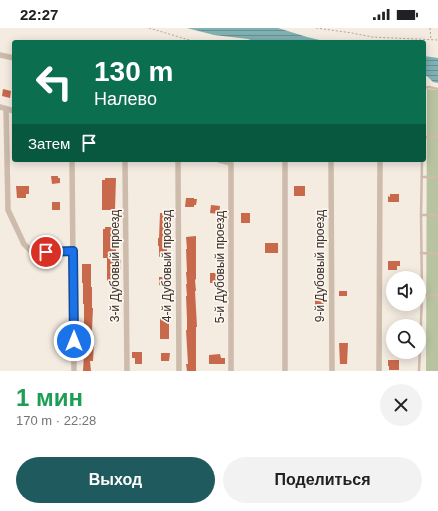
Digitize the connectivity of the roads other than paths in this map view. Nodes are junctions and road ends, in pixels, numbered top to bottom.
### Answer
1 (0, 55) edge
2 (12, 58) edge
3 (426, 88) edge
4 (438, 89) edge
5 (3, 108) edge
6 (426, 137) edge
7 (438, 137) edge
8 (72, 162) edge
9 (125, 162) edge
10 (178, 162) edge
11 (227, 162) edge
12 (285, 162) edge
13 (331, 162) edge
14 (380, 162) edge
15 (422, 162) edge
16 (422, 177) junction
17 (438, 177) edge
18 (421, 215) junction
19 (438, 215) edge
20 (73, 251) junction
21 (421, 253) junction
22 (438, 254) edge
23 (421, 271) edge
24 (426, 295) edge
25 (438, 295) edge
26 (421, 311) edge
27 (74, 371) edge
28 (127, 371) edge
29 (179, 371) edge
30 (231, 371) edge
31 (285, 371) edge
32 (332, 371) edge
33 (379, 371) edge
34 (419, 371) edge

1 - 2 street
3 - 4 lane
5 - 20 street
6 - 7 lane
8 - 20 street
9 - 28 street, 3-й Дубовый проезд
10 - 29 street, 4-й Дубовый проезд
11 - 30 street, 5-й Дубовый проезд
12 - 31 street
13 - 32 street, 9-й Дубовый проезд
14 - 33 street
15 - 16 lane
16 - 17 lane
16 - 18 lane
18 - 19 lane
18 - 21 lane
20 - 27 street
21 - 22 lane
21 - 23 lane
24 - 25 lane
26 - 34 lane

